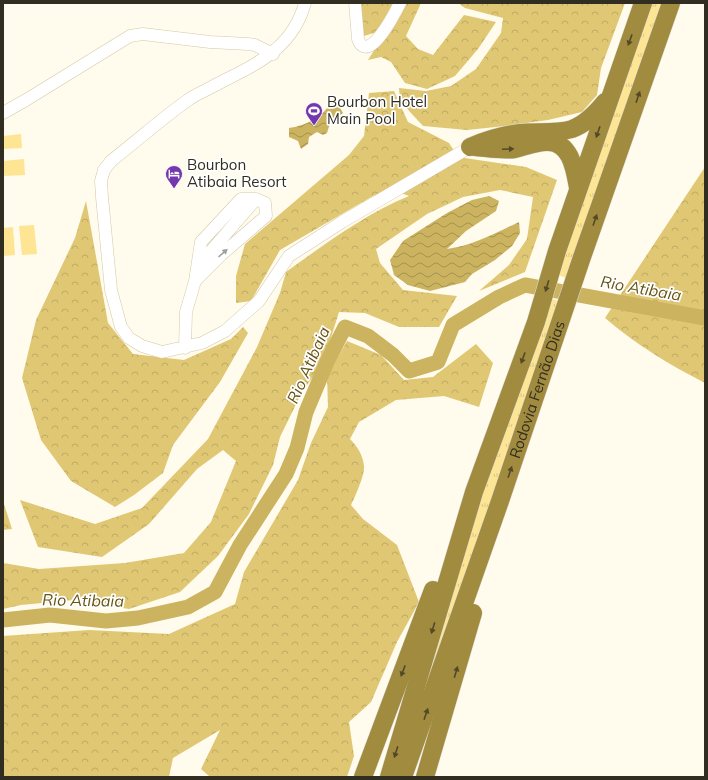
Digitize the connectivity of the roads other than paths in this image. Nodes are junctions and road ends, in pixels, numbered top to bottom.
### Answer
1 (305, 3) edge
2 (355, 3) edge
3 (400, 3) edge
4 (643, 3) edge
5 (671, 3) edge
6 (272, 54) junction
7 (611, 95) junction
8 (3, 113) edge
9 (470, 147) junction
10 (578, 189) junction
11 (195, 281) junction
12 (185, 348) junction
13 (474, 492) junction
14 (500, 501) junction
15 (363, 777) edge
16 (389, 777) edge
17 (404, 777) edge
18 (425, 777) edge

1 - 6 street
2 - 3 street
4 -> 7 highway, Rodovia Fernão Dias
14 -> 5 highway, Rodovia Fernão Dias
6 - 8 street
6 - 12 street
7 - 9 highway
7 -> 10 highway, Rodovia Fernão Dias
9 -> 10 highway
9 - 12 street
10 -> 13 highway, Rodovia Fernão Dias
11 -> 11 street
11 - 12 street
13 -> 15 highway
13 -> 16 highway, Rodovia Fernão Dias
17 -> 14 highway, Rodovia Fernão Dias
18 -> 14 highway

